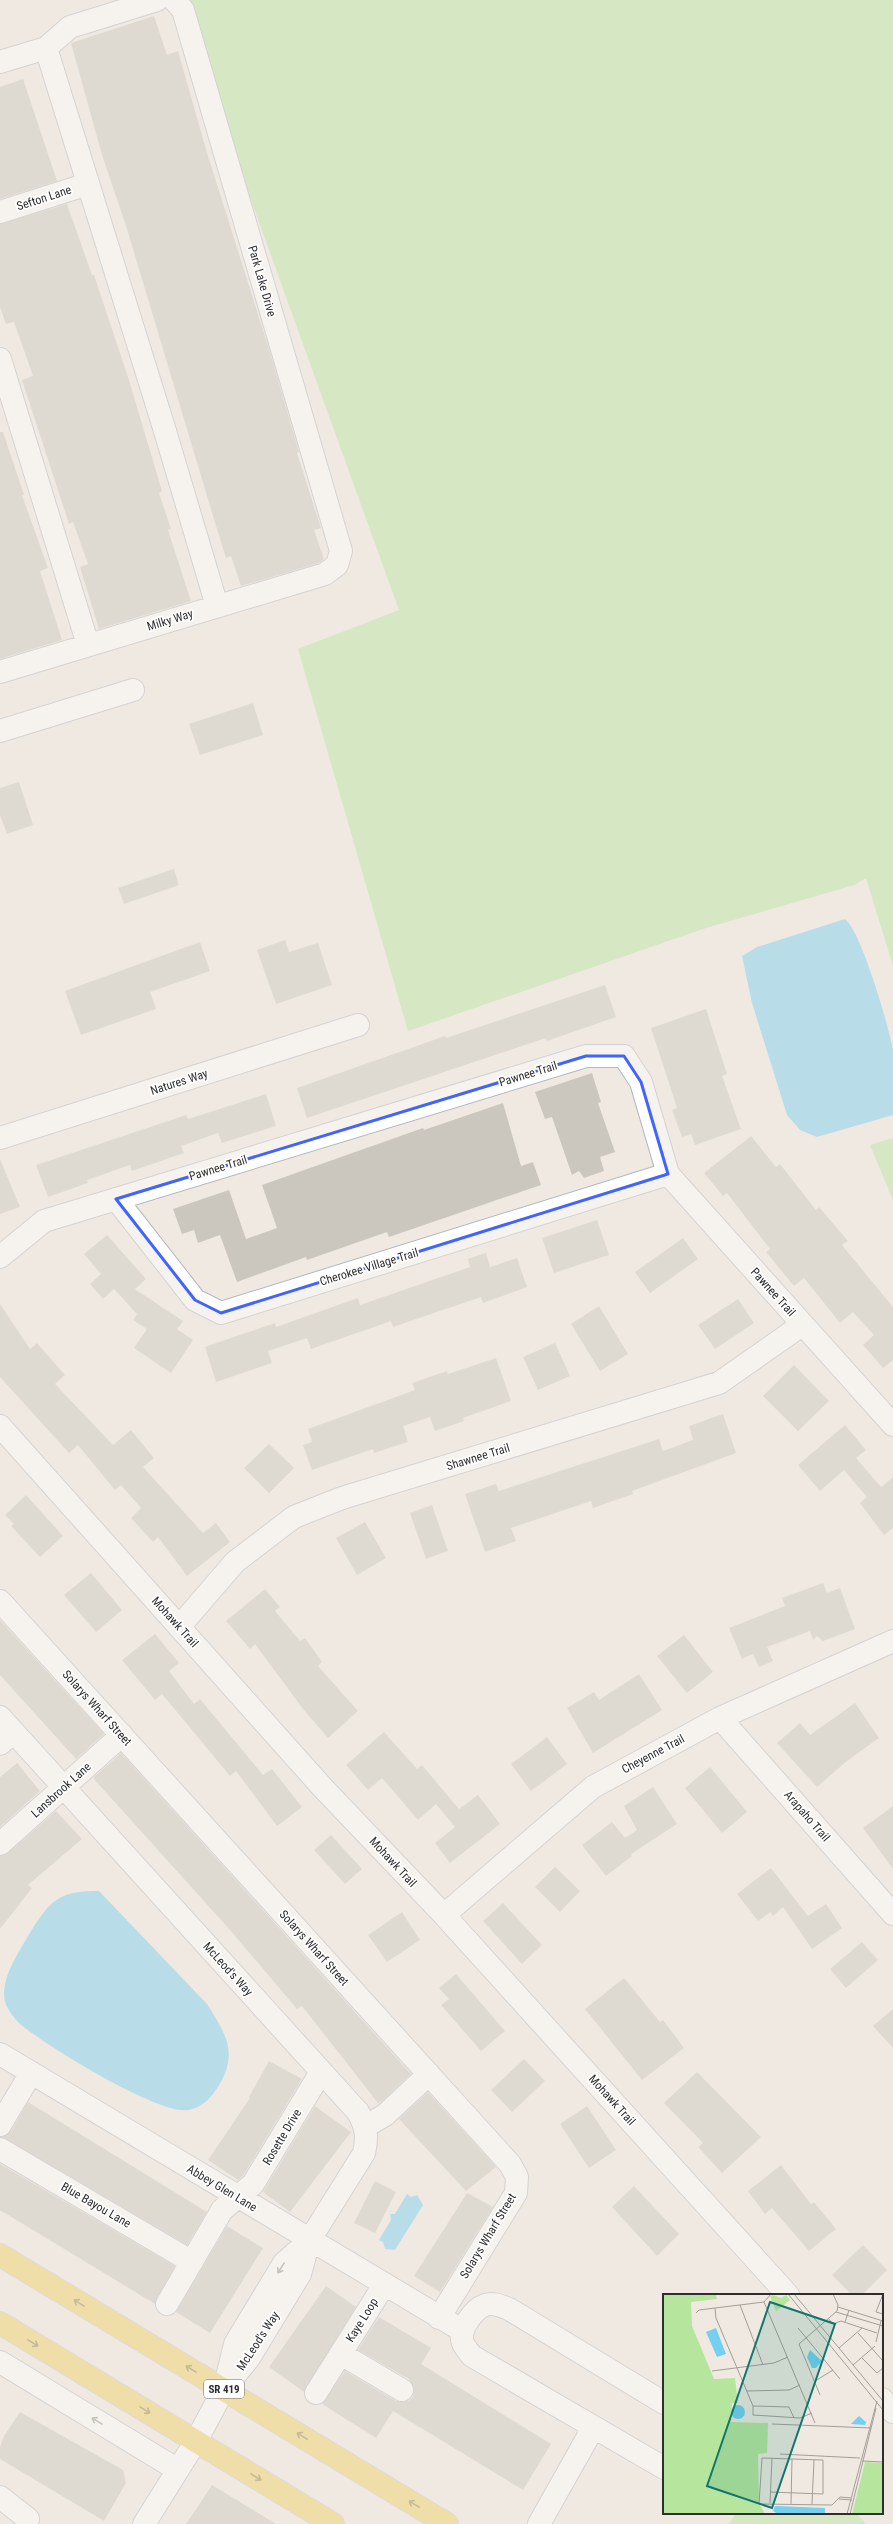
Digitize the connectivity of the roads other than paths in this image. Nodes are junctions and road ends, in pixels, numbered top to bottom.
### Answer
1 (157, 0) edge
2 (174, 0) edge
3 (46, 48) junction
4 (0, 62) edge
5 (88, 184) junction
6 (0, 212) edge
7 (0, 359) edge
8 (337, 565) joint
9 (216, 606) junction
10 (88, 645) junction
11 (0, 672) edge
12 (132, 690) dead end
13 (0, 730) edge
14 (358, 1025) dead end
15 (0, 1138) edge
16 (668, 1174) junction
17 (116, 1199) junction
18 (0, 1257) edge
19 (802, 1325) junction
20 (893, 1425) edge
21 (0, 1426) edge
22 (0, 1601) edge
23 (179, 1627) junction
24 (893, 1641) edge
25 (720, 1718) junction
26 (5, 1731) edge
27 (122, 1735) junction
28 (64, 1787) junction
29 (0, 1844) edge
30 (893, 1914) edge
31 (444, 1915) junction
32 (0, 2054) edge
33 (321, 2072) junction
34 (31, 2073) junction
35 (429, 2074) junction
36 (0, 2125) edge
37 (366, 2126) junction
38 (0, 2149) edge
39 (238, 2198) junction
40 (309, 2241) junction
41 (0, 2255) edge
42 (192, 2262) junction
43 (384, 2285) junction
44 (787, 2294) edge
45 (167, 2304) dead end
46 (0, 2323) edge
47 (449, 2324) junction
48 (341, 2354) junction
49 (0, 2362) edge
50 (224, 2389) junction
51 (402, 2390) dead end
52 (316, 2393) dead end
53 (883, 2401) edge
54 (663, 2402) edge
55 (893, 2412) edge
56 (593, 2428) junction
57 (196, 2441) junction
58 (663, 2467) edge
59 (178, 2470) junction
60 (0, 2496) edge
61 (32, 2522) edge
62 (144, 2524) edge
63 (333, 2524) edge
64 (447, 2524) edge
65 (539, 2524) edge

1 - 3 street
2 - 8 street, Park Lake Drive
3 - 4 street
3 - 5 street
5 - 6 street, Sefton Lane
5 - 9 street
7 - 10 street
8 - 9 street, Milky Way
9 - 10 street, Milky Way
10 - 11 street, Milky Way
12 - 13 street
14 - 15 street, Natures Way
16 - 17 street, Cherokee Village Trail
16 - 17 street, Pawnee Trail
16 - 19 street, Pawnee Trail
17 - 18 street, Pawnee Trail
19 - 20 street, Pawnee Trail
19 - 23 street, Shawnee Trail
21 - 23 street, Mohawk Trail
22 - 27 street, Solarys Wharf Street
23 - 31 street, Mohawk Trail
24 - 25 street, Cheyenne Trail
25 - 30 street, Arapaho Trail
25 - 31 street, Cheyenne Trail
26 - 28 street, McLeod's Way
27 - 28 street, Lansbrook Lane
27 - 35 street, Solarys Wharf Street
28 - 29 street, Lansbrook Lane
28 - 33 street, McLeod's Way
31 - 44 street, Mohawk Trail
32 - 34 street, Abbey Glen Lane
33 - 37 street, McLeod's Way
33 - 39 street, Rosette Drive
34 - 36 street
34 - 39 street, Abbey Glen Lane
35 - 37 street
35 - 47 street, Solarys Wharf Street
37 - 40 street, McLeod's Way
38 - 42 street, Blue Bayou Lane
39 - 40 street, Abbey Glen Lane
39 - 42 street
40 - 43 street, Abbey Glen Lane
40 - 50 street, McLeod's Way
50 -> 41 main road, SR 419
42 - 45 street
43 - 47 street, Abbey Glen Lane
43 - 48 street, Kaye Loop
46 -> 57 main road
47 - 54 street
47 - 56 street
48 - 51 street, Kaye Loop
48 - 52 street, Kaye Loop
59 -> 49 street
50 - 57 street, McLeod's Way
64 -> 50 main road, SR 419
53 - 55 street
56 - 58 street
56 - 65 street
57 - 59 street, McLeod's Way
57 -> 63 main road
59 - 62 street, McLeod's Way
60 - 61 street

